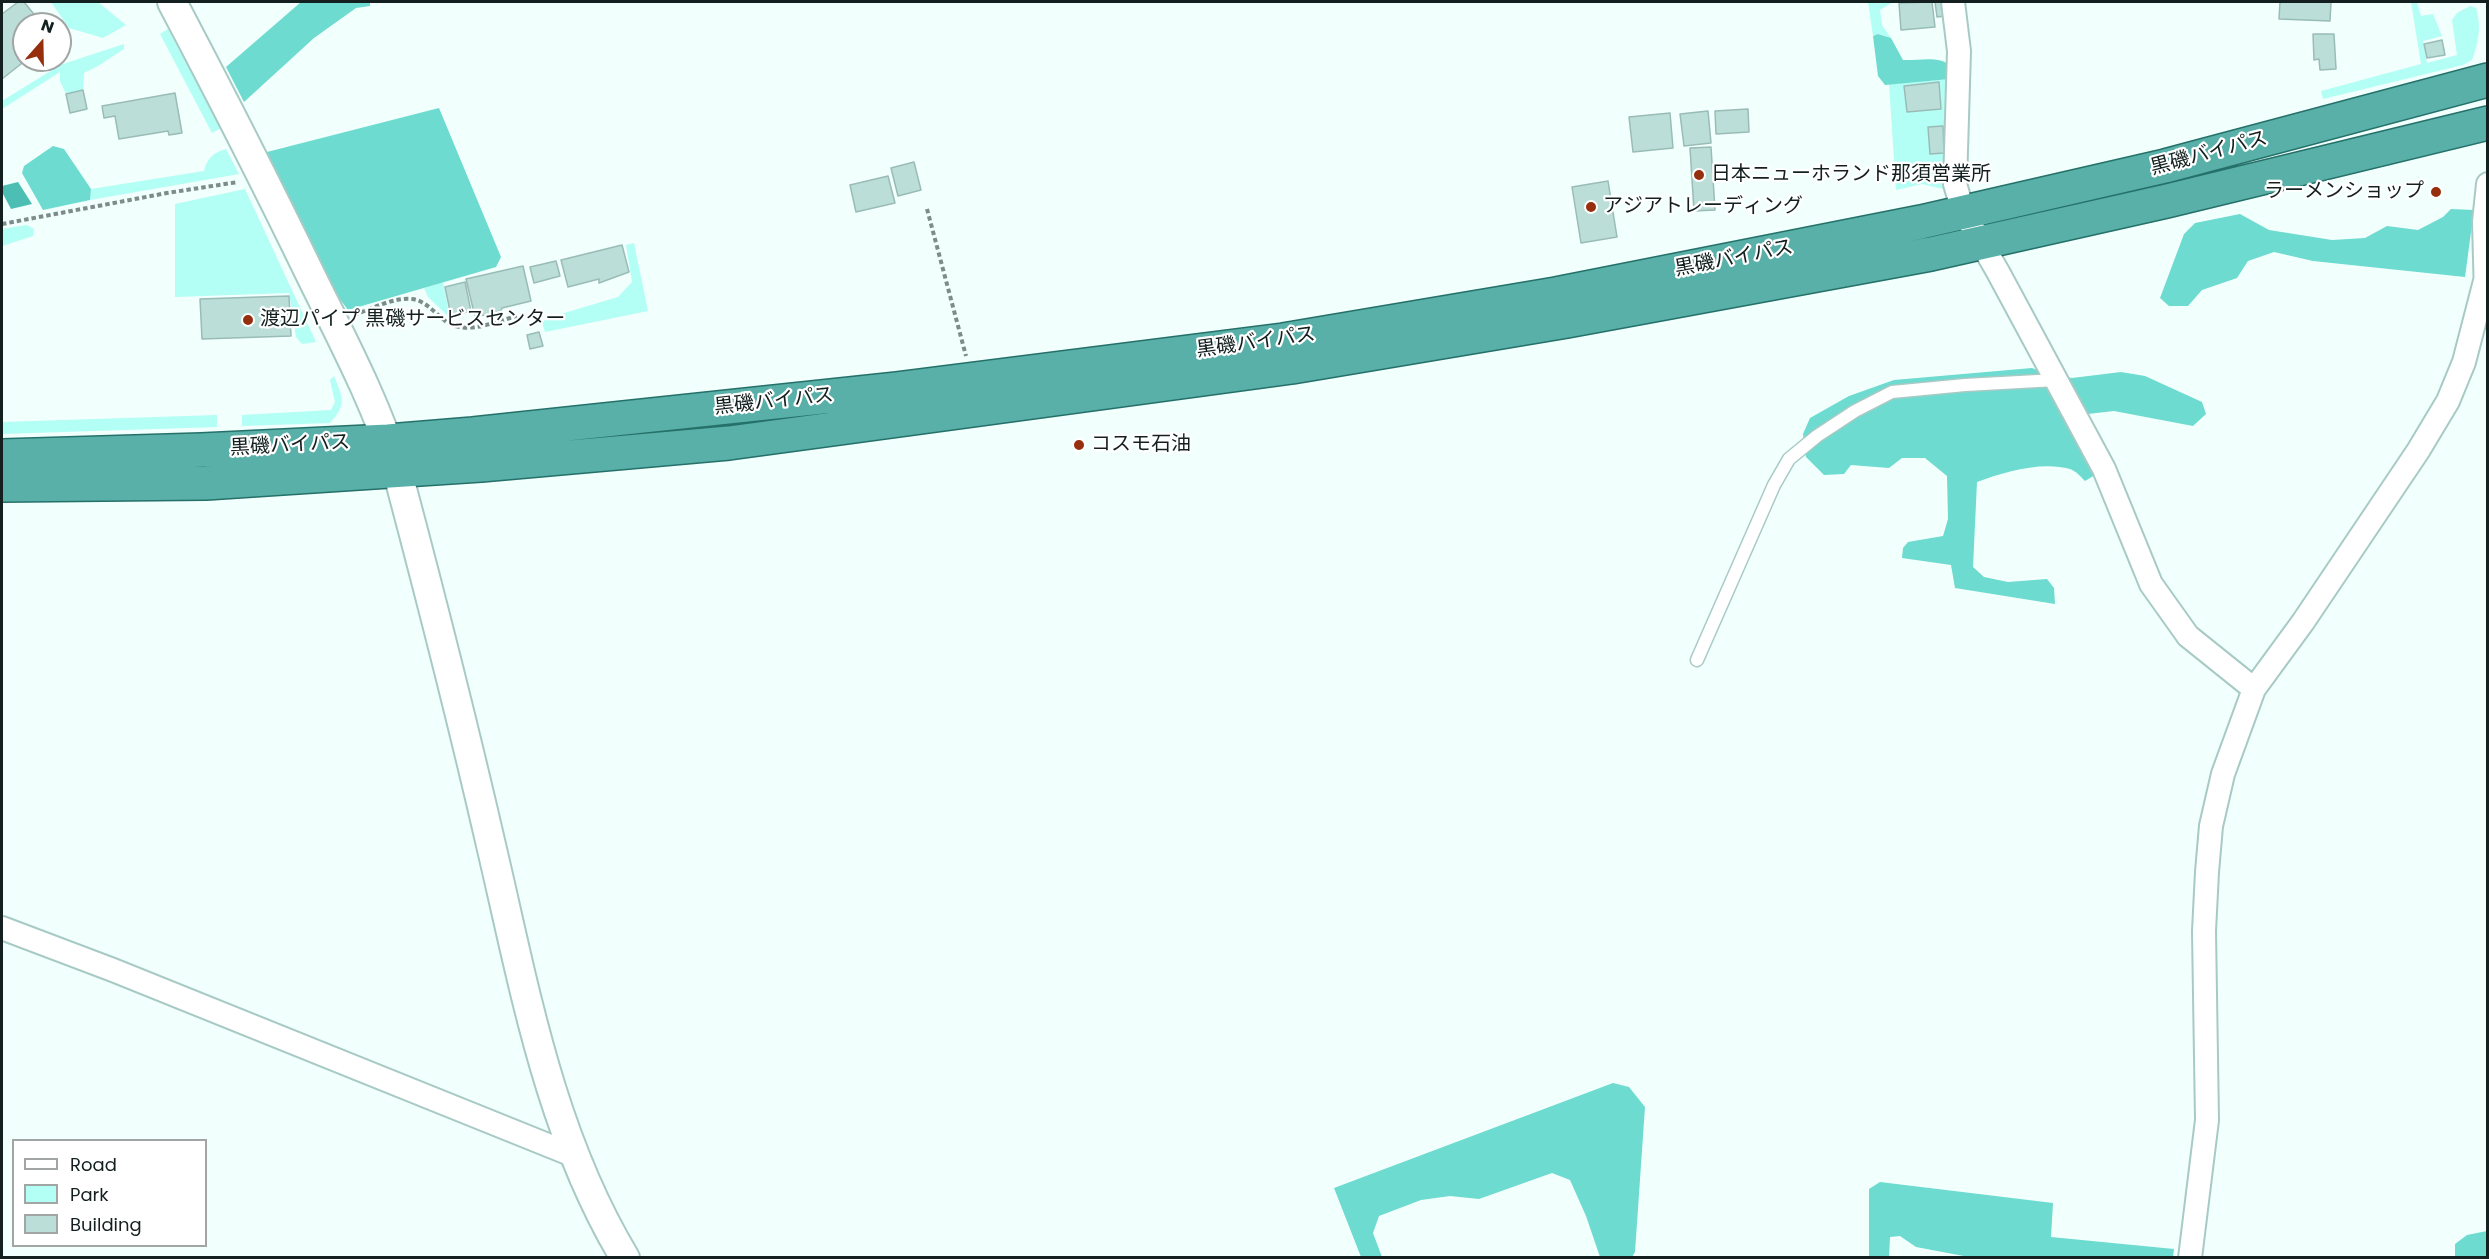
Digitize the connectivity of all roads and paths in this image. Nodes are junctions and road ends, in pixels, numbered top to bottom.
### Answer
1 (172, 2) edge
2 (1953, 2) edge
3 (2487, 80) edge
4 (2487, 123) edge
5 (263, 178) junction
6 (2487, 184) edge
7 (927, 209) dead end
8 (1963, 211) junction
9 (2, 224) edge
10 (1981, 243) junction
11 (2485, 281) junction
12 (2487, 307) edge
13 (517, 316) dead end
14 (334, 322) junction
15 (973, 379) junction
16 (2056, 380) junction
17 (393, 455) junction
18 (2, 456) edge
19 (2, 485) edge
20 (1697, 660) dead end
21 (2254, 689) junction
22 (2, 928) edge
23 (574, 1156) junction
24 (624, 1257) edge
25 (2190, 1257) edge

1 - 5 street
2 - 8 street
3 - 8 highway, 黒磯バイパス
4 - 10 highway, 黒磯バイパス
5 - 9 path
5 - 14 street
6 - 11 street
7 - 15 path
8 - 10 street
8 - 15 highway, 黒磯バイパス
10 - 16 street
10 - 17 highway, 黒磯バイパス
11 - 12 street
11 - 21 street
13 - 14 path
14 - 17 street
15 - 17 highway, 黒磯バイパス
16 - 20 lane
16 - 21 street
17 - 18 highway, 黒磯バイパス
17 - 19 highway, 黒磯バイパス
17 - 23 street
21 - 25 street
22 - 23 street
23 - 24 street

